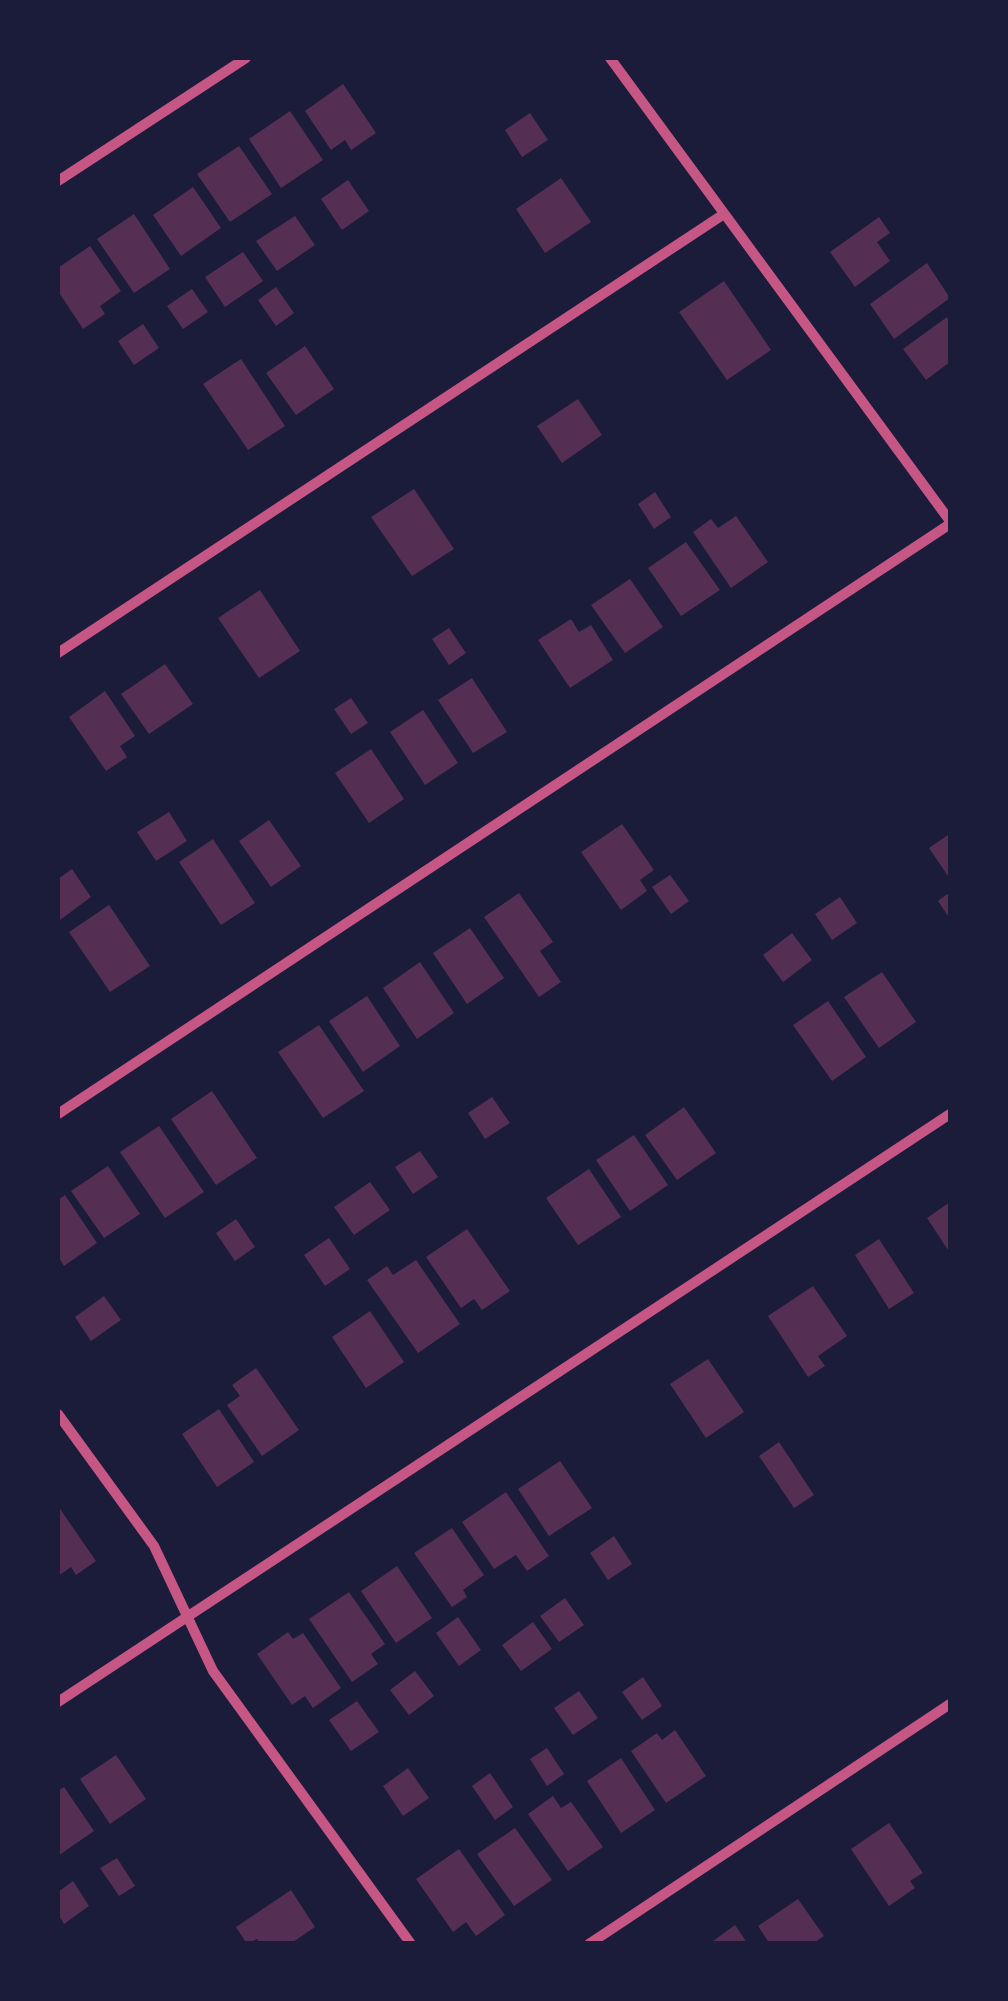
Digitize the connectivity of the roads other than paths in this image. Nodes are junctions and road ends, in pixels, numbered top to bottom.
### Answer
1 (246, 58) edge
2 (610, 58) edge
3 (58, 182) edge
4 (724, 214) junction
5 (950, 523) edge
6 (58, 653) edge
7 (58, 1114) edge
8 (950, 1114) edge
9 (58, 1414) edge
10 (188, 1617) junction
11 (58, 1702) edge
12 (950, 1704) edge
13 (411, 1944) edge
14 (590, 1944) edge

1 - 3 street
2 - 4 street
4 - 5 street
4 - 6 street
5 - 7 street
8 - 10 street
9 - 10 street
10 - 11 street
10 - 13 street
12 - 14 street

